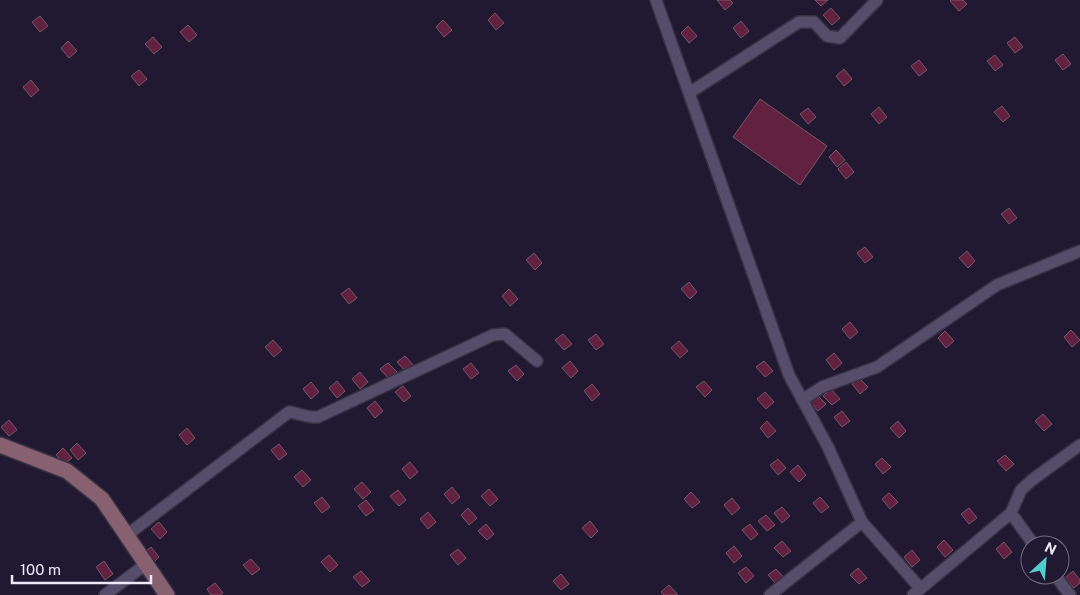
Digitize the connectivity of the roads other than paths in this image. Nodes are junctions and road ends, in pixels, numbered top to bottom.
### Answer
1 (656, 0) edge
2 (877, 0) edge
3 (689, 93) junction
4 (1080, 250) edge
5 (537, 361) dead end
6 (802, 400) junction
7 (0, 445) edge
8 (1080, 445) edge
9 (1011, 513) junction
10 (862, 522) junction
11 (126, 535) junction
12 (1027, 535) edge
13 (146, 564) junction
14 (916, 592) edge
15 (105, 595) edge
16 (167, 595) edge
17 (770, 595) edge

1 - 3 street
2 - 3 street
3 - 6 street
4 - 6 street
5 - 11 street
6 - 10 street
7 - 11 street
8 - 9 street
9 - 12 street
9 - 14 street
10 - 14 street
10 - 17 street
11 - 13 street
13 - 15 street
13 - 16 street

